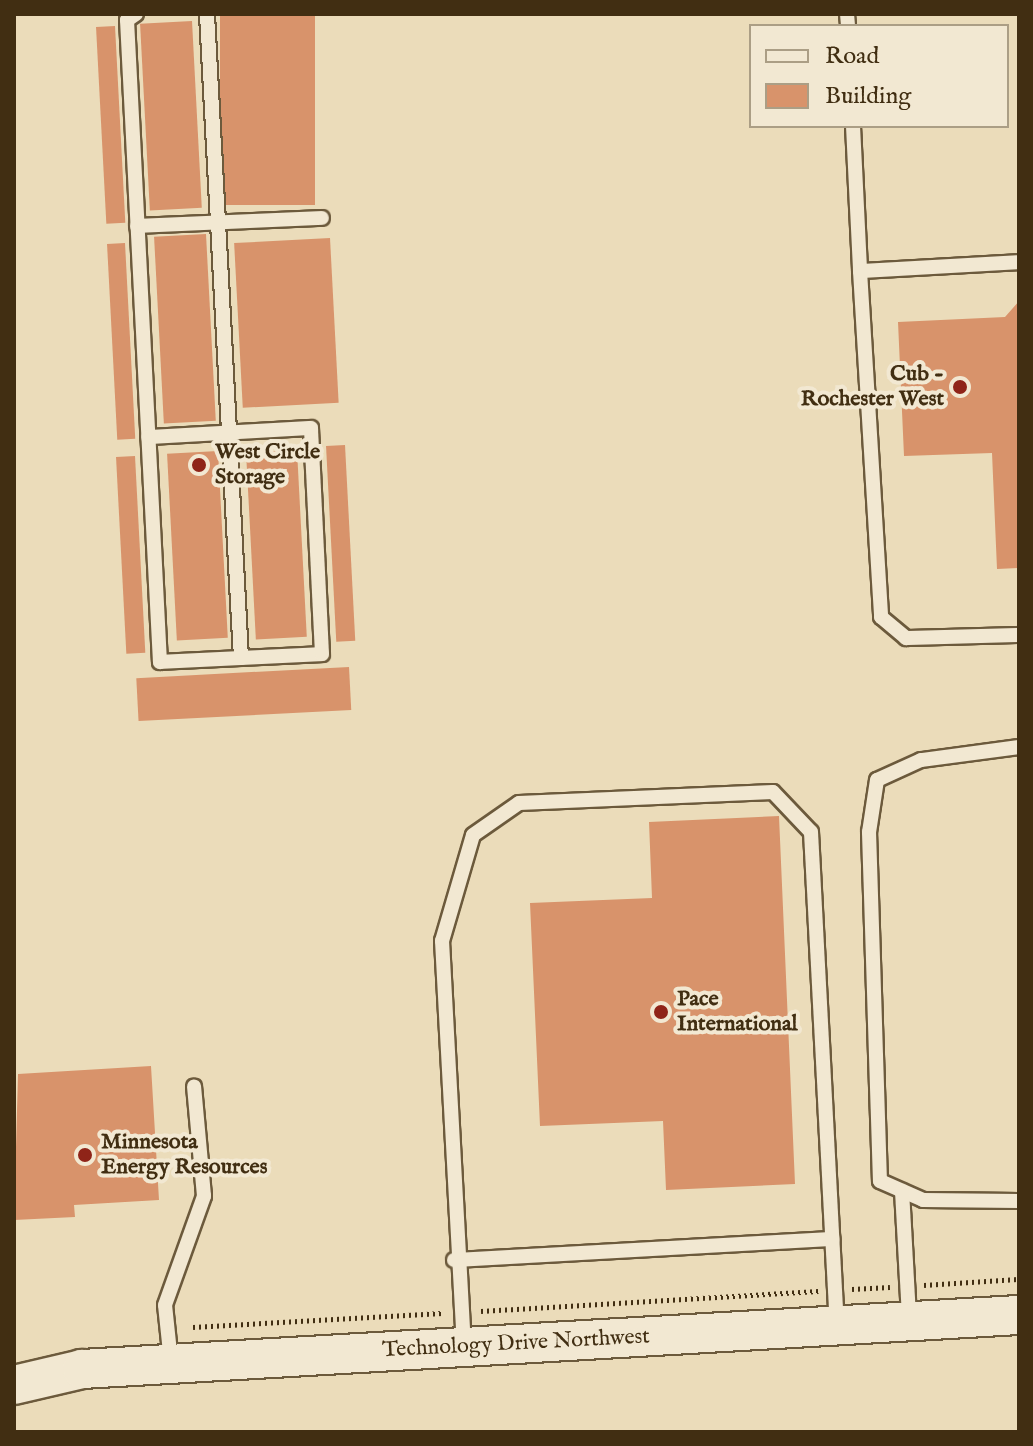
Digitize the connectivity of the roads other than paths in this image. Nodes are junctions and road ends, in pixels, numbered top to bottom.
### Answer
1 (136, 14) edge
2 (207, 14) edge
3 (853, 128) edge
4 (322, 218) dead end
5 (219, 223) junction
6 (137, 226) junction
7 (1019, 262) edge
8 (860, 271) junction
9 (230, 432) junction
10 (148, 437) junction
11 (1019, 635) edge
12 (241, 658) junction
13 (1019, 747) edge
14 (194, 1086) dead end
15 (902, 1191) junction
16 (1019, 1201) edge
17 (832, 1239) junction
18 (454, 1260) junction
19 (836, 1308) junction
20 (1019, 1315) edge
21 (910, 1321) junction
22 (461, 1330) junction
23 (169, 1346) junction
24 (14, 1385) edge

1 - 6 lane
2 - 5 lane
3 - 8 lane
4 - 5 lane
5 - 6 lane
5 - 9 lane
6 - 10 lane
7 - 8 lane
8 - 11 lane
9 - 10 lane
9 - 12 lane
9 - 12 lane
10 - 12 lane
13 - 15 lane
14 - 23 lane
15 - 16 lane
15 - 21 lane
17 - 18 lane
17 - 18 lane
17 - 19 lane
18 - 22 lane
19 - 21 street, Technology Drive Northwest
19 - 22 street, Technology Drive Northwest
20 - 21 street, Technology Drive Northwest
22 - 23 street, Technology Drive Northwest
23 - 24 street, Technology Drive Northwest

